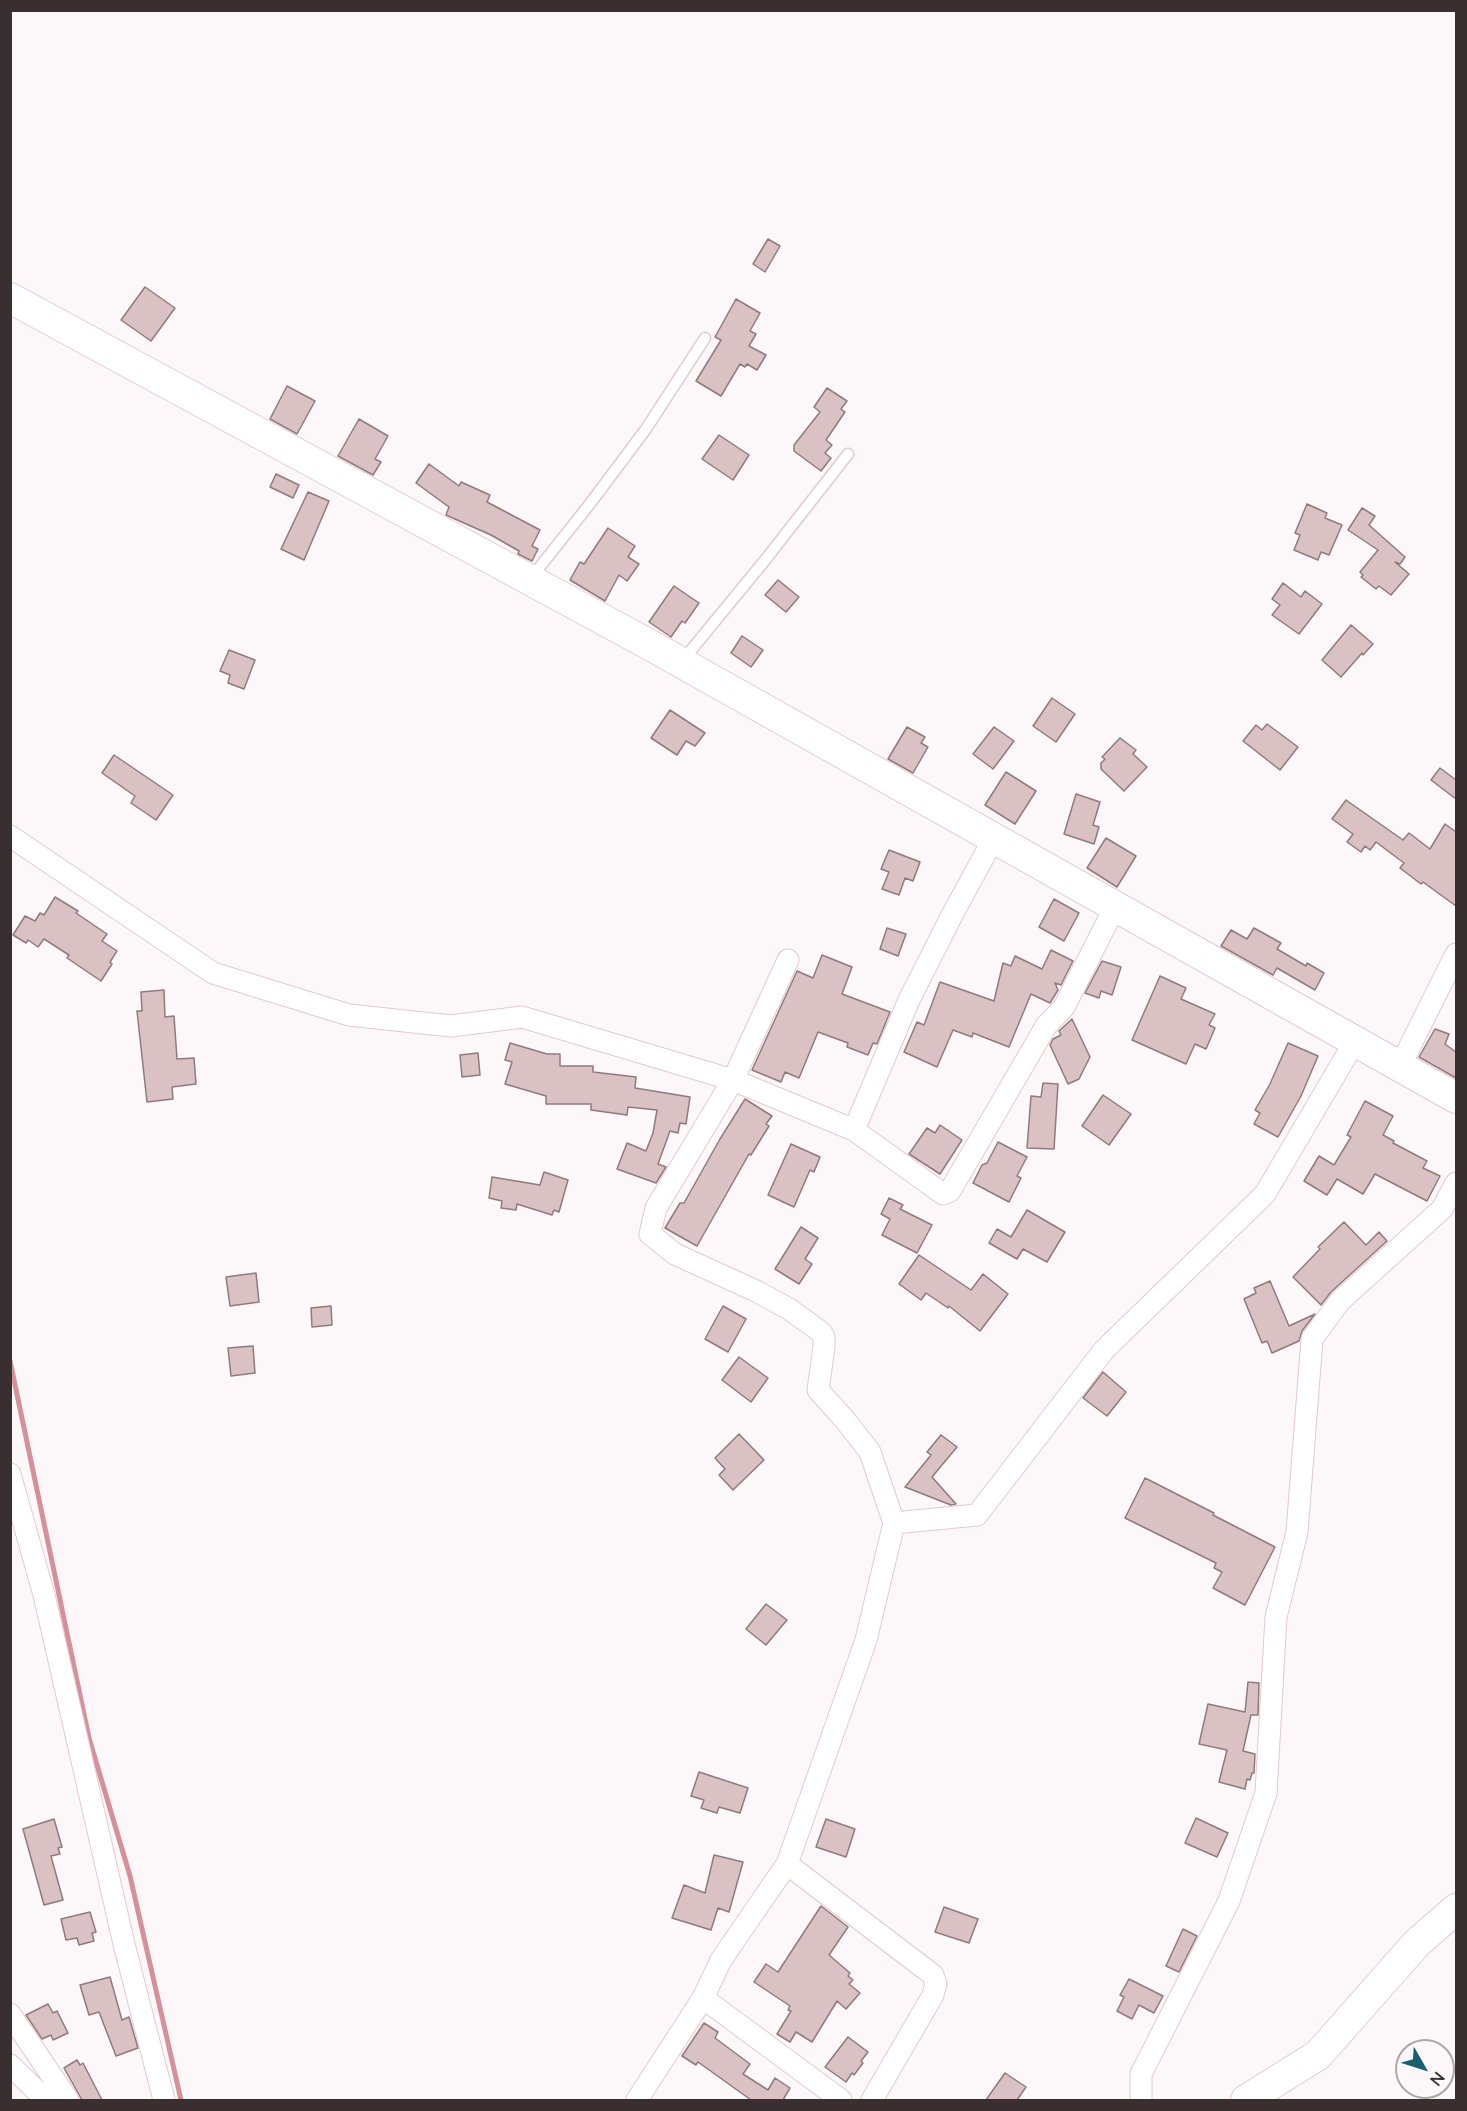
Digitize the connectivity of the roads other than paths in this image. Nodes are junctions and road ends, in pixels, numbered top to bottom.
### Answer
1 (10, 298) edge
2 (705, 338) dead end
3 (848, 454) dead end
4 (529, 580) junction
5 (681, 663) junction
6 (10, 836) edge
7 (994, 838) junction
8 (1116, 905) junction
9 (1456, 954) edge
10 (788, 960) dead end
11 (1354, 1041) junction
12 (1400, 1066) junction
13 (733, 1080) junction
14 (1456, 1098) edge
15 (854, 1130) junction
16 (1456, 1183) edge
17 (10, 1474) edge
18 (894, 1522) junction
19 (788, 1864) junction
20 (1456, 1909) edge
21 (702, 1998) junction
22 (10, 2014) edge
23 (10, 2065) edge
24 (46, 2100) edge
25 (68, 2100) edge
26 (164, 2100) edge
27 (637, 2100) edge
28 (841, 2100) edge
29 (872, 2100) edge
30 (1141, 2100) edge
31 (1246, 2100) edge

1 - 4 street
2 - 4 lane
3 - 5 lane
4 - 5 street
5 - 7 street
6 - 13 street
7 - 8 street
7 - 15 street
8 - 11 street
8 - 15 street
9 - 12 street
10 - 13 street
11 - 12 street
11 - 18 street
12 - 14 street
13 - 15 street
13 - 18 street
16 - 30 street
17 - 26 street
18 - 19 street
19 - 21 street
19 - 29 street
20 - 31 street
21 - 27 street
21 - 28 street
22 - 25 street
23 - 24 street

